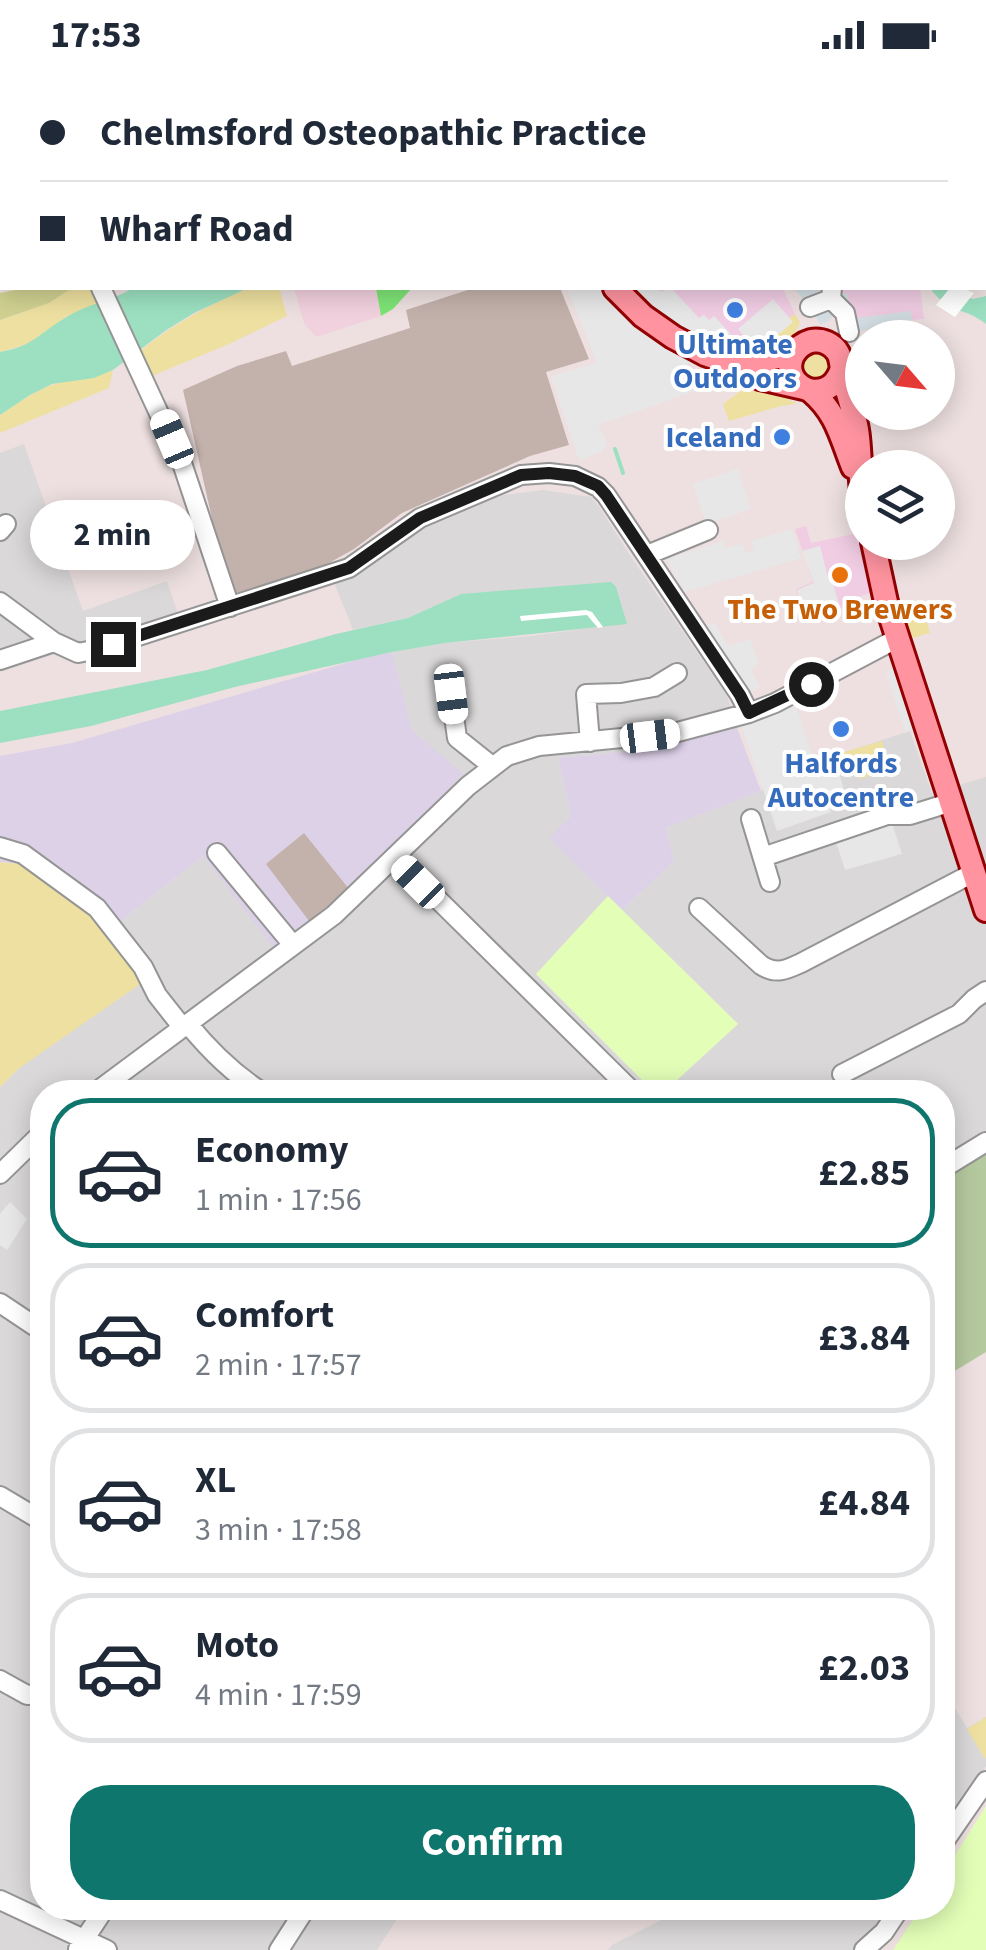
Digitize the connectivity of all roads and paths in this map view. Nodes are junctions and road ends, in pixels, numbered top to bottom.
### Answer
1 (102, 290) edge
2 (617, 290) edge
3 (832, 294) edge
4 (810, 307) dead end
5 (846, 320) edge
6 (794, 354) junction
7 (736, 365) junction
8 (842, 371) junction
9 (808, 390) junction
10 (847, 450) edge
11 (859, 450) edge
12 (708, 530) dead end
13 (647, 555) junction
14 (877, 560) edge
15 (0, 602) edge
16 (230, 607) junction
17 (898, 638) junction
18 (54, 642) junction
19 (0, 660) edge
20 (677, 672) dead end
21 (451, 694) dead end
22 (749, 713) junction
23 (590, 742) junction
24 (492, 766) junction
25 (952, 802) junction
26 (751, 819) dead end
27 (0, 847) edge
28 (216, 852) dead end
29 (394, 857) junction
30 (763, 857) junction
31 (974, 872) junction
32 (770, 882) dead end
33 (700, 908) dead end
34 (986, 910) edge
35 (293, 945) junction
36 (986, 992) edge
37 (185, 1026) junction
38 (842, 1074) dead end
39 (112, 1080) edge
40 (242, 1080) edge
41 (621, 1080) edge
42 (986, 1142) edge
43 (30, 1145) edge
44 (955, 1161) edge
45 (0, 1174) edge
46 (0, 1302) edge
47 (30, 1323) edge
48 (0, 1496) edge
49 (30, 1514) edge
50 (0, 1680) edge
51 (30, 1695) edge
52 (986, 1782) edge
53 (955, 1826) edge
54 (0, 1900) edge
55 (30, 1917) edge
56 (36, 1920) edge
57 (97, 1920) edge
58 (299, 1920) edge
59 (892, 1920) edge
60 (81, 1945) edge
61 (106, 1950) edge
62 (280, 1950) edge
63 (864, 1950) edge

1 - 16 street
2 - 7 main road
3 - 4 street
3 - 5 street
6 - 7 main road
6 - 8 main road
6 - 9 main road
7 - 9 main road
8 - 9 main road
8 - 11 main road
9 - 10 main road
12 - 13 street
13 - 16 street
13 - 22 street
14 - 17 main road
15 - 18 street
16 - 18 street
17 - 22 street
17 - 25 main road
18 - 19 street
20 - 23 street
21 - 24 street
22 - 23 street
23 - 24 street
24 - 29 street
25 - 30 street
25 - 31 main road
26 - 30 street
27 - 37 street
28 - 35 street
29 - 35 street
29 - 41 street
30 - 32 street
31 - 33 street
31 - 34 main road
35 - 37 street
36 - 38 street
37 - 39 street
37 - 40 street
42 - 44 street
43 - 45 street
46 - 47 street
48 - 49 street
50 - 51 street
52 - 53 street
54 - 55 street
56 - 60 street
57 - 60 street
58 - 62 street
59 - 63 street
60 - 61 street

